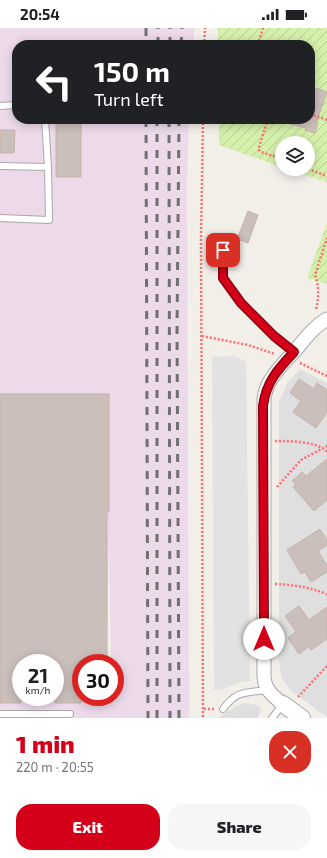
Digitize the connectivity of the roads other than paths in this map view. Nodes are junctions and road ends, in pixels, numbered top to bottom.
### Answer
1 (0, 106) edge
2 (12, 106) edge
3 (44, 124) edge
4 (0, 166) edge
5 (48, 167) junction
6 (0, 218) edge
7 (223, 250) dead end
8 (327, 319) edge
9 (291, 355) junction
10 (267, 690) junction
11 (290, 702) junction
12 (223, 708) dead end
13 (0, 714) edge
14 (70, 714) dead end
15 (272, 718) edge
16 (302, 718) edge

1 - 2 lane
3 - 5 lane
4 - 5 lane
5 - 6 lane
7 - 9 lane
8 - 9 street
9 - 10 street
10 - 11 street
10 - 12 lane
11 - 15 lane
11 - 16 street
13 - 14 lane

